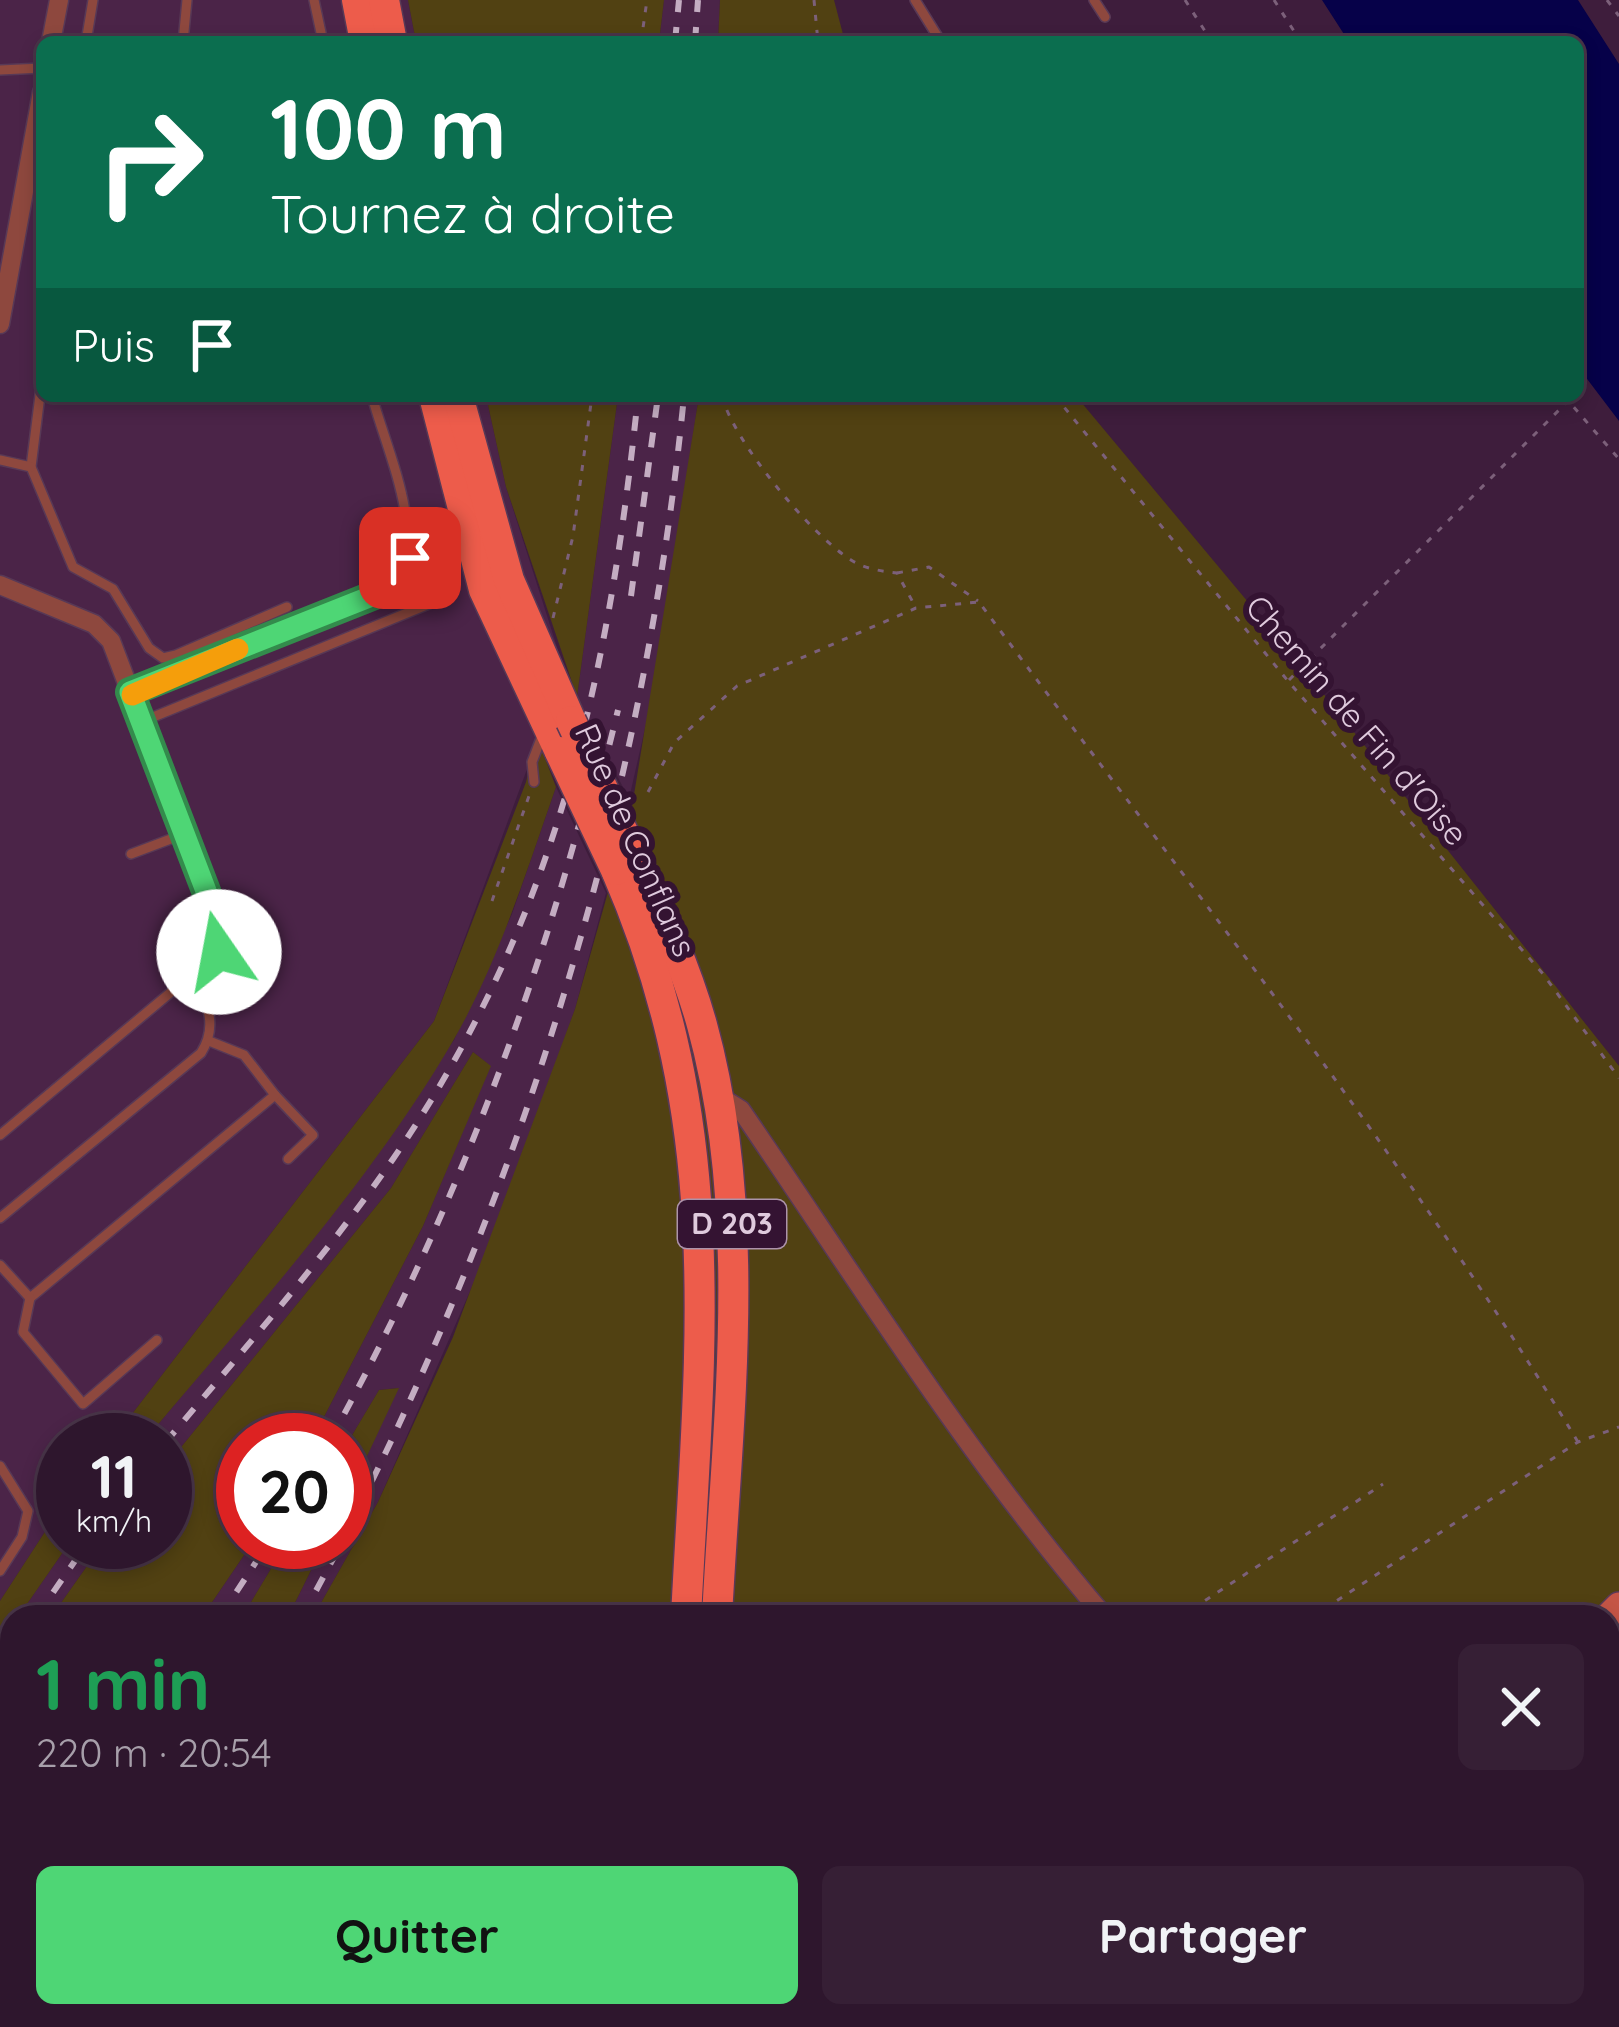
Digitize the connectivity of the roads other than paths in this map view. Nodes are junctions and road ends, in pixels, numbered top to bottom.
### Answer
1 (59, 0) edge
2 (93, 0) edge
3 (187, 0) edge
4 (314, 0) edge
5 (357, 0) edge
6 (384, 0) edge
7 (915, 0) edge
8 (1094, 0) edge
9 (1105, 17) dead end
10 (52, 36) edge
11 (87, 36) edge
12 (184, 36) edge
13 (321, 36) edge
14 (364, 36) edge
15 (391, 36) edge
16 (937, 36) edge
17 (36, 68) edge
18 (0, 70) edge
19 (36, 151) edge
20 (0, 324) edge
21 (39, 402) edge
22 (374, 402) edge
23 (436, 402) edge
24 (460, 402) edge
25 (0, 460) edge
26 (31, 467) junction
27 (0, 585) edge
28 (446, 597) dead end
29 (287, 608) dead end
30 (130, 692) junction
31 (141, 722) junction
32 (559, 733) junction
33 (534, 782) road end
34 (184, 834) junction
35 (131, 854) dead end
36 (623, 858) junction
37 (216, 917) joint
38 (191, 978) junction
39 (208, 1041) junction
40 (275, 1095) junction
41 (717, 1095) junction
42 (0, 1136) edge
43 (759, 1144) junction
44 (288, 1159) dead end
45 (729, 1185) junction
46 (0, 1218) edge
47 (0, 1265) edge
48 (29, 1298) junction
49 (157, 1340) dead end
50 (0, 1466) edge
51 (0, 1571) edge
52 (687, 1605) edge
53 (718, 1605) edge
54 (1095, 1605) edge

1 - 10 street
2 - 11 lane
3 - 12 lane
4 - 13 lane
5 - 14 main road
6 - 15 main road
7 - 16 lane
8 - 9 lane
17 - 18 lane
19 - 20 street
21 - 26 lane
22 - 30 lane
23 - 32 main road, Rue de Conflans / D 203
24 - 32 main road, Rue de Conflans / D 203
25 - 26 lane
26 - 29 lane
27 - 30 street
28 - 31 lane
30 - 31 street
31 - 34 street
32 - 33 lane
32 - 36 main road, Rue de Conflans / D 203, bridge
34 - 35 lane
34 - 37 street
36 - 41 main road, Rue de Conflans / D 203
36 - 52 main road, Rue de Conflans / D 203
37 - 38 lane
38 - 39 lane
38 - 42 lane
39 - 40 lane
39 - 46 lane
40 - 44 lane
40 - 48 lane
41 - 43 street, Rue de Conflans
41 - 45 main road, Rue de Conflans / D 203
43 - 45 street
43 - 54 street, Rue de Conflans
45 - 53 main road, Rue de Conflans / D 203
47 - 48 lane
48 - 49 lane
50 - 51 lane

